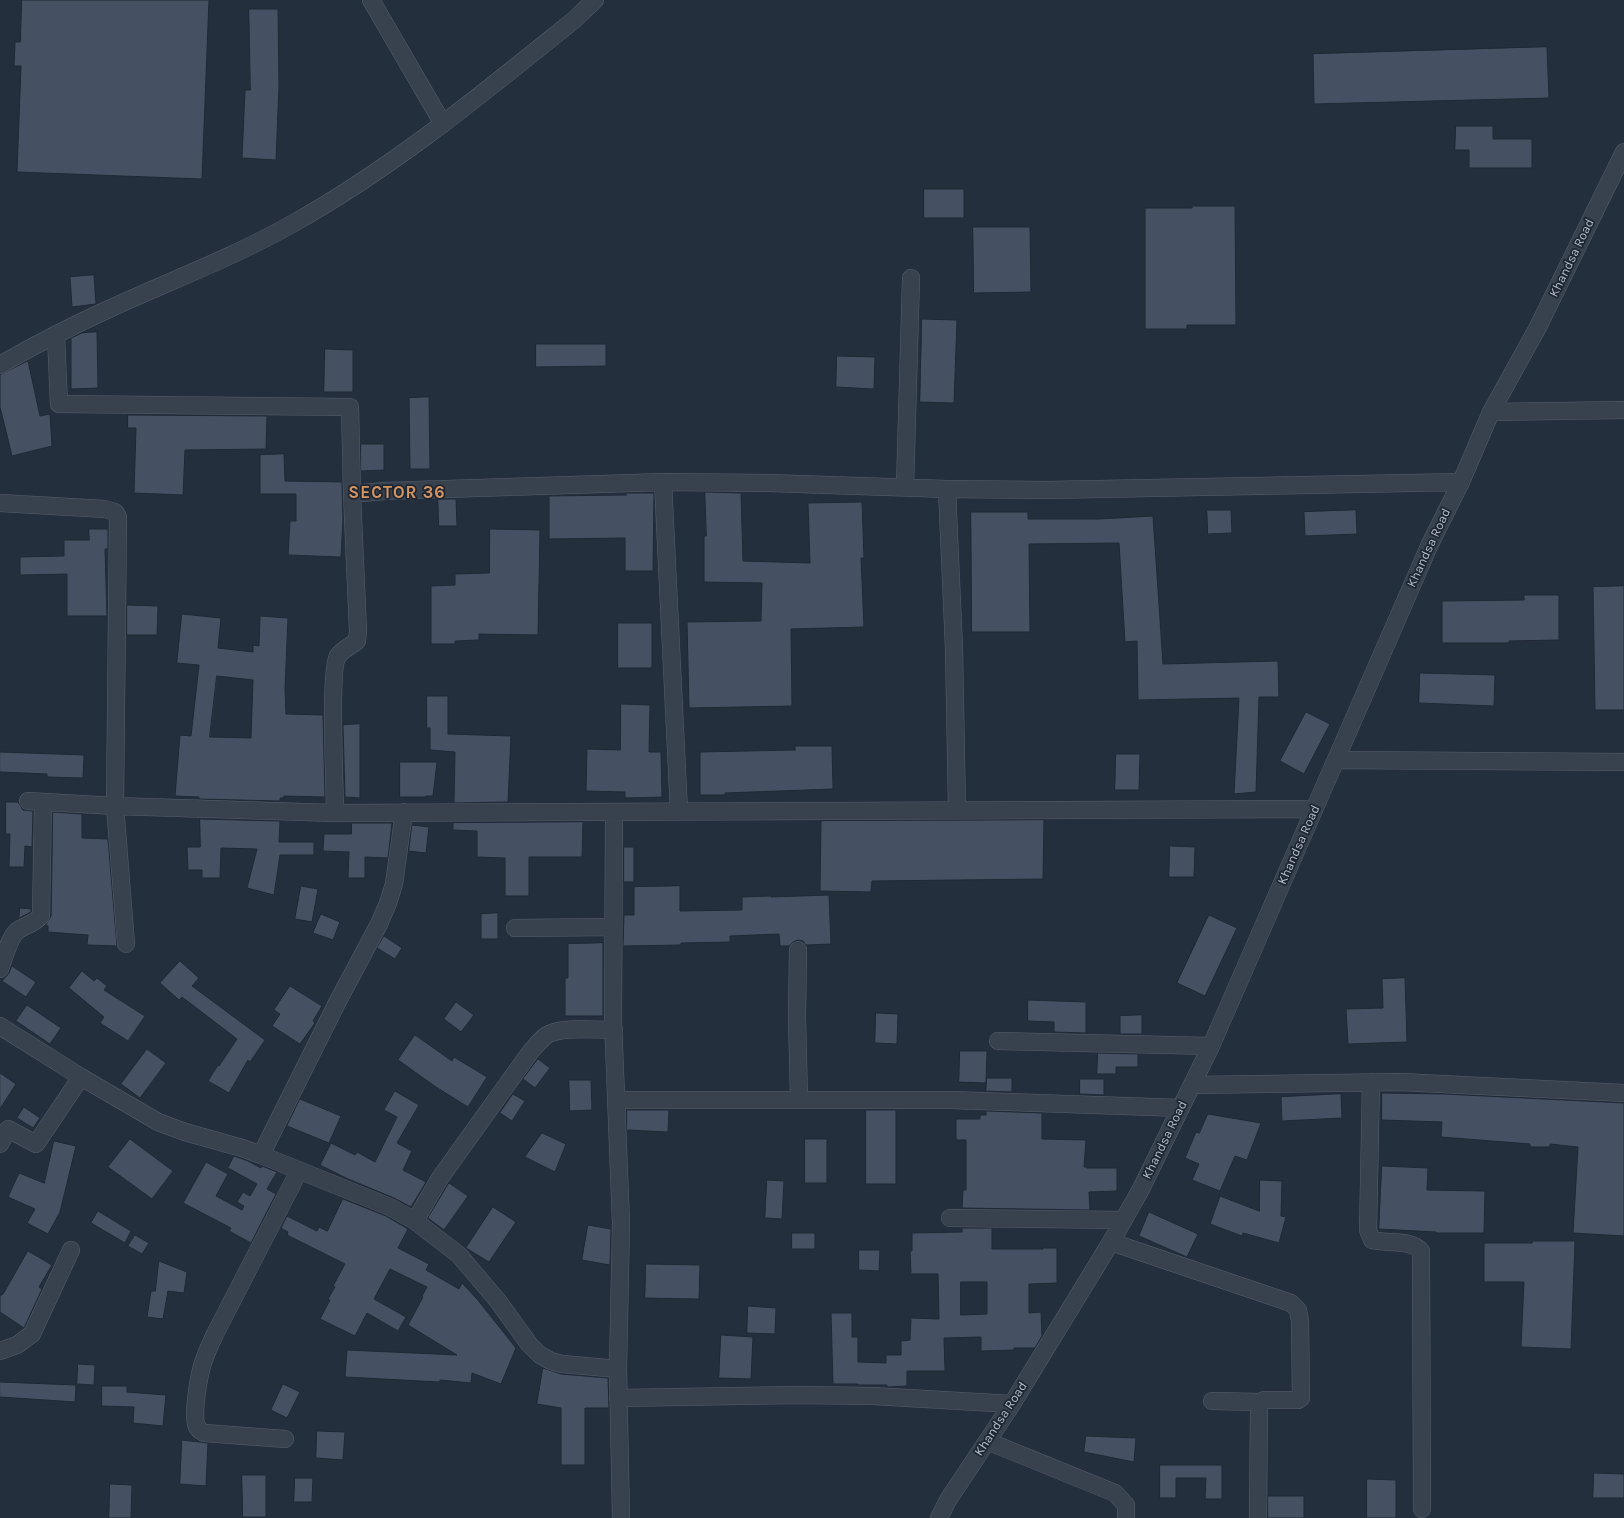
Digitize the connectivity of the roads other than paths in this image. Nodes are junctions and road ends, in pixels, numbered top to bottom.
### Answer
1 (371, 0) edge
2 (595, 0) edge
3 (443, 124) junction
4 (1624, 152) edge
5 (911, 278) dead end
6 (56, 336) junction
7 (0, 365) edge
8 (1624, 410) edge
9 (1491, 412) junction
10 (663, 482) junction
11 (1461, 482) junction
12 (905, 487) junction
13 (947, 489) junction
14 (352, 494) junction
15 (0, 503) edge
16 (1336, 760) junction
17 (1624, 762) edge
18 (115, 806) junction
19 (1314, 809) junction
20 (957, 810) junction
21 (404, 812) junction
22 (614, 812) junction
23 (679, 812) junction
24 (335, 813) junction
25 (515, 928) dead end
26 (613, 928) junction
27 (126, 944) dead end
28 (798, 950) dead end
29 (0, 969) edge
30 (0, 1026) edge
31 (614, 1030) junction
32 (998, 1041) dead end
33 (1211, 1046) junction
34 (80, 1077) junction
35 (1370, 1082) junction
36 (1192, 1085) junction
37 (1624, 1093) edge
38 (799, 1099) junction
39 (617, 1100) junction
40 (1181, 1108) junction
41 (0, 1144) edge
42 (261, 1155) junction
43 (299, 1171) junction
44 (950, 1218) dead end
45 (1124, 1220) junction
46 (415, 1221) junction
47 (1111, 1242) junction
48 (71, 1250) dead end
49 (0, 1351) edge
50 (618, 1369) junction
51 (618, 1398) junction
52 (1212, 1401) dead end
53 (1260, 1402) junction
54 (1012, 1404) junction
55 (285, 1439) dead end
56 (987, 1441) junction
57 (1422, 1509) dead end
58 (621, 1518) edge
59 (939, 1518) edge
60 (1126, 1518) edge
61 (1258, 1518) edge

1 - 3 street
2 - 3 street
3 - 6 street
4 - 9 street, Khandsa Road
5 - 12 street
6 - 7 street
6 - 14 street
8 - 9 street
9 - 11 street, Khandsa Road
10 - 12 street
10 - 14 street
10 - 23 street
11 - 13 street
11 - 16 street, Khandsa Road
12 - 13 street
13 - 20 street
14 - 24 street
15 - 18 street
16 - 17 street
16 - 19 street, Khandsa Road
18 - 24 street
18 - 27 street
18 - 29 street
19 - 20 street
19 - 33 street, Khandsa Road
20 - 23 street
21 - 22 street
21 - 24 street
21 - 42 street
22 - 23 street
22 - 26 street
25 - 26 street
26 - 31 street
28 - 38 street
30 - 34 street
31 - 39 street
31 - 46 street
32 - 33 street
33 - 36 street, Khandsa Road
34 - 41 street
34 - 42 street
35 - 36 street
35 - 37 street
35 - 57 street
36 - 40 street, Khandsa Road
38 - 39 street
38 - 40 street
39 - 50 street
40 - 45 street, Khandsa Road
42 - 43 street
43 - 46 street
43 - 55 street
44 - 45 street
45 - 47 street, Khandsa Road
46 - 50 street
47 - 53 street
47 - 54 street, Khandsa Road
48 - 49 street
50 - 51 street
51 - 54 street
51 - 58 street
52 - 53 street
53 - 61 street
54 - 56 street, Khandsa Road
56 - 59 street, Khandsa Road
56 - 60 street

